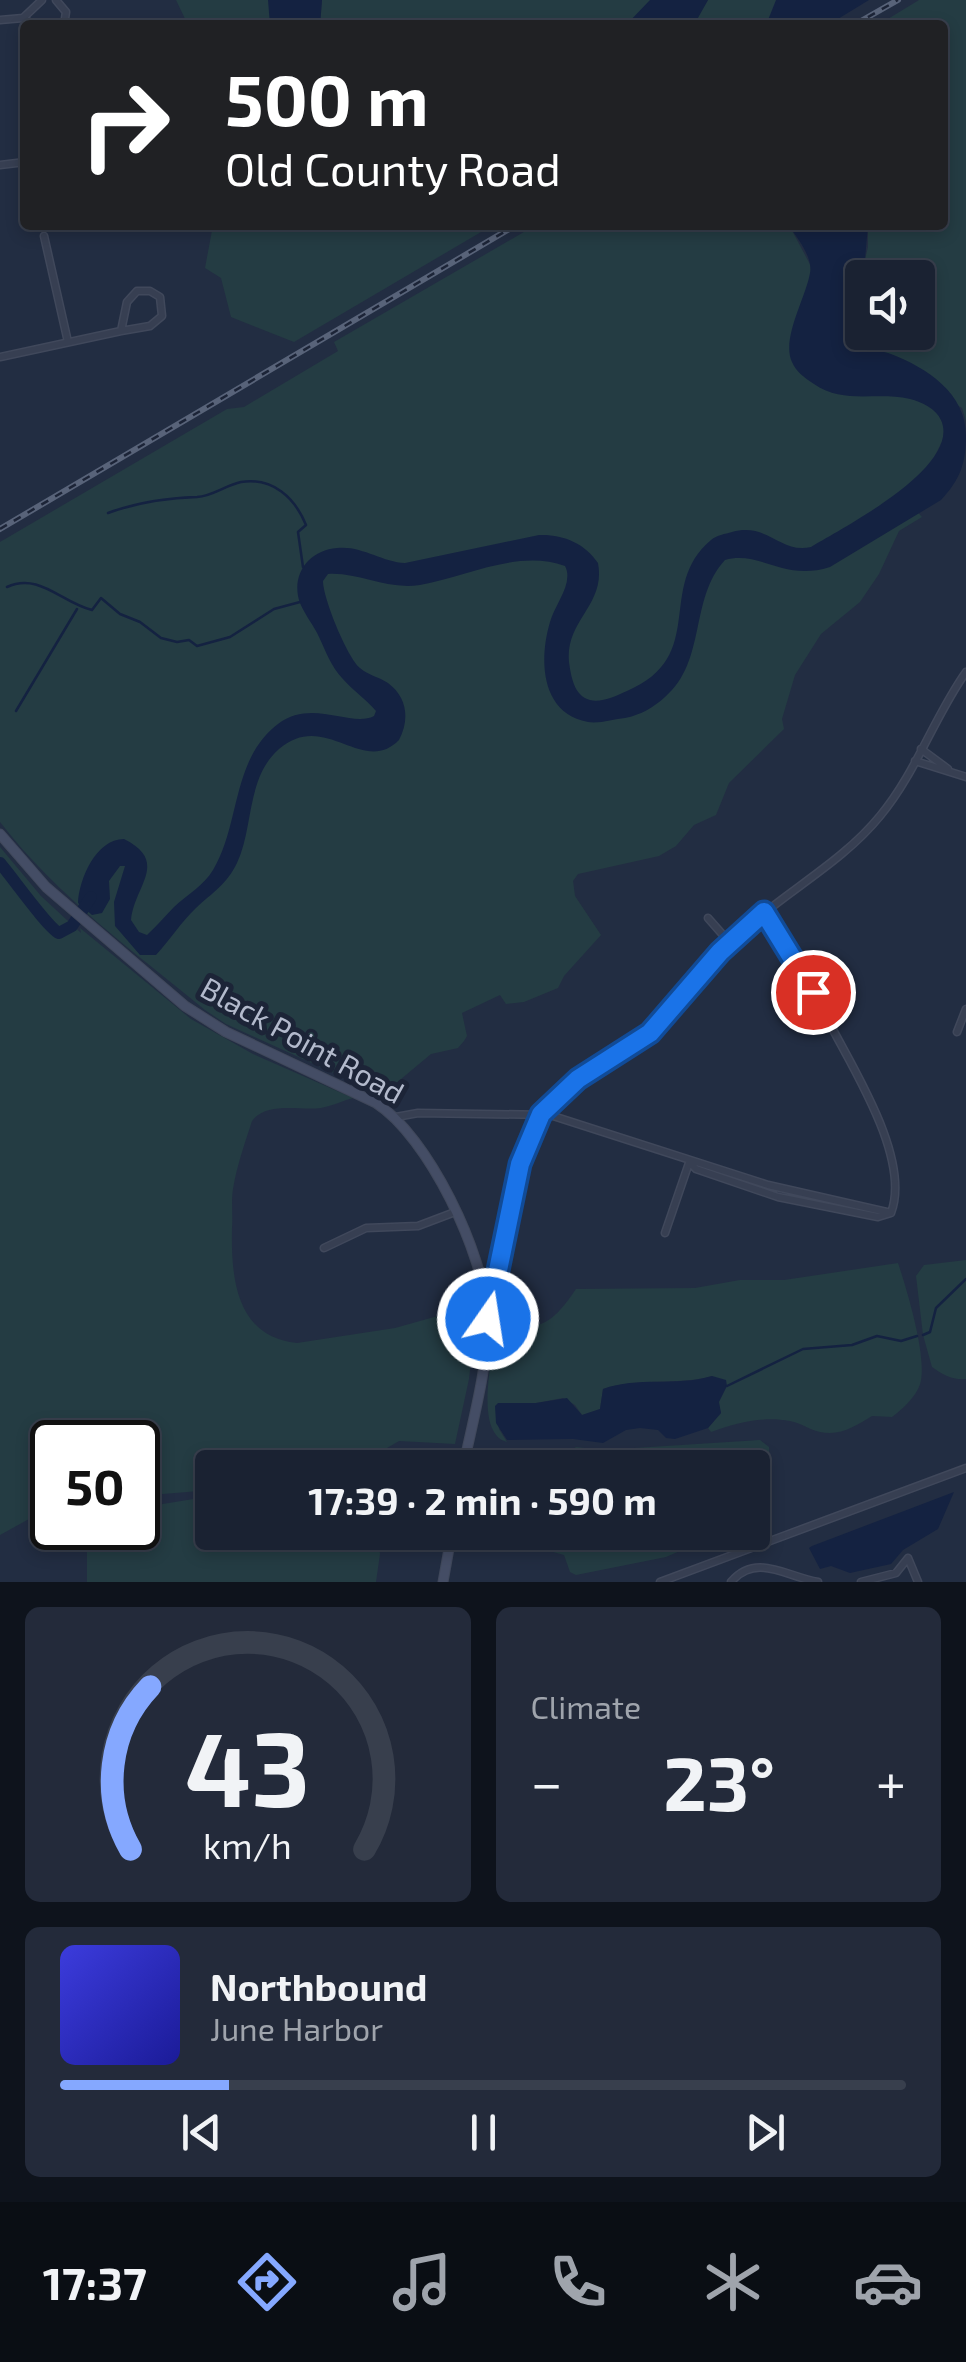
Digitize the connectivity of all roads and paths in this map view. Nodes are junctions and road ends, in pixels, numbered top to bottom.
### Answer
1 (42, 0) edge
2 (23, 18) junction
3 (0, 20) edge
4 (26, 20) edge
5 (44, 236) dead end
6 (121, 331) junction
7 (68, 342) junction
8 (0, 358) edge
9 (966, 672) edge
10 (921, 749) junction
11 (914, 761) junction
12 (949, 770) junction
13 (966, 777) edge
14 (0, 834) edge
15 (764, 912) junction
16 (708, 918) dead end
17 (730, 943) junction
18 (966, 1009) edge
19 (957, 1032) dead end
20 (541, 1114) junction
21 (396, 1117) junction
22 (690, 1162) junction
23 (455, 1212) junction
24 (665, 1233) dead end
25 (324, 1248) dead end
26 (485, 1297) junction
27 (466, 1450) edge
28 (966, 1468) edge
29 (449, 1550) edge
30 (443, 1582) edge
31 (660, 1582) edge
32 (731, 1582) edge
33 (818, 1582) edge
34 (861, 1582) edge
35 (918, 1582) edge

1 - 2 street
2 - 3 street
2 - 4 street
5 - 7 street
6 - 6 street
6 - 7 street
7 - 8 street
9 - 10 street
10 - 11 street
10 - 12 street
11 - 12 street
11 - 15 street
12 - 13 street
14 - 21 main road, Black Point Road
15 - 17 street
15 - 22 street
16 - 17 street
17 - 20 street
18 - 19 street
20 - 21 street
20 - 22 street
20 - 26 street
21 - 23 main road, Black Point Road
22 - 24 street
23 - 25 street
23 - 26 main road, Black Point Road
26 - 27 main road, Black Point Road
28 - 31 street
29 - 30 main road
32 - 33 street
34 - 35 street

